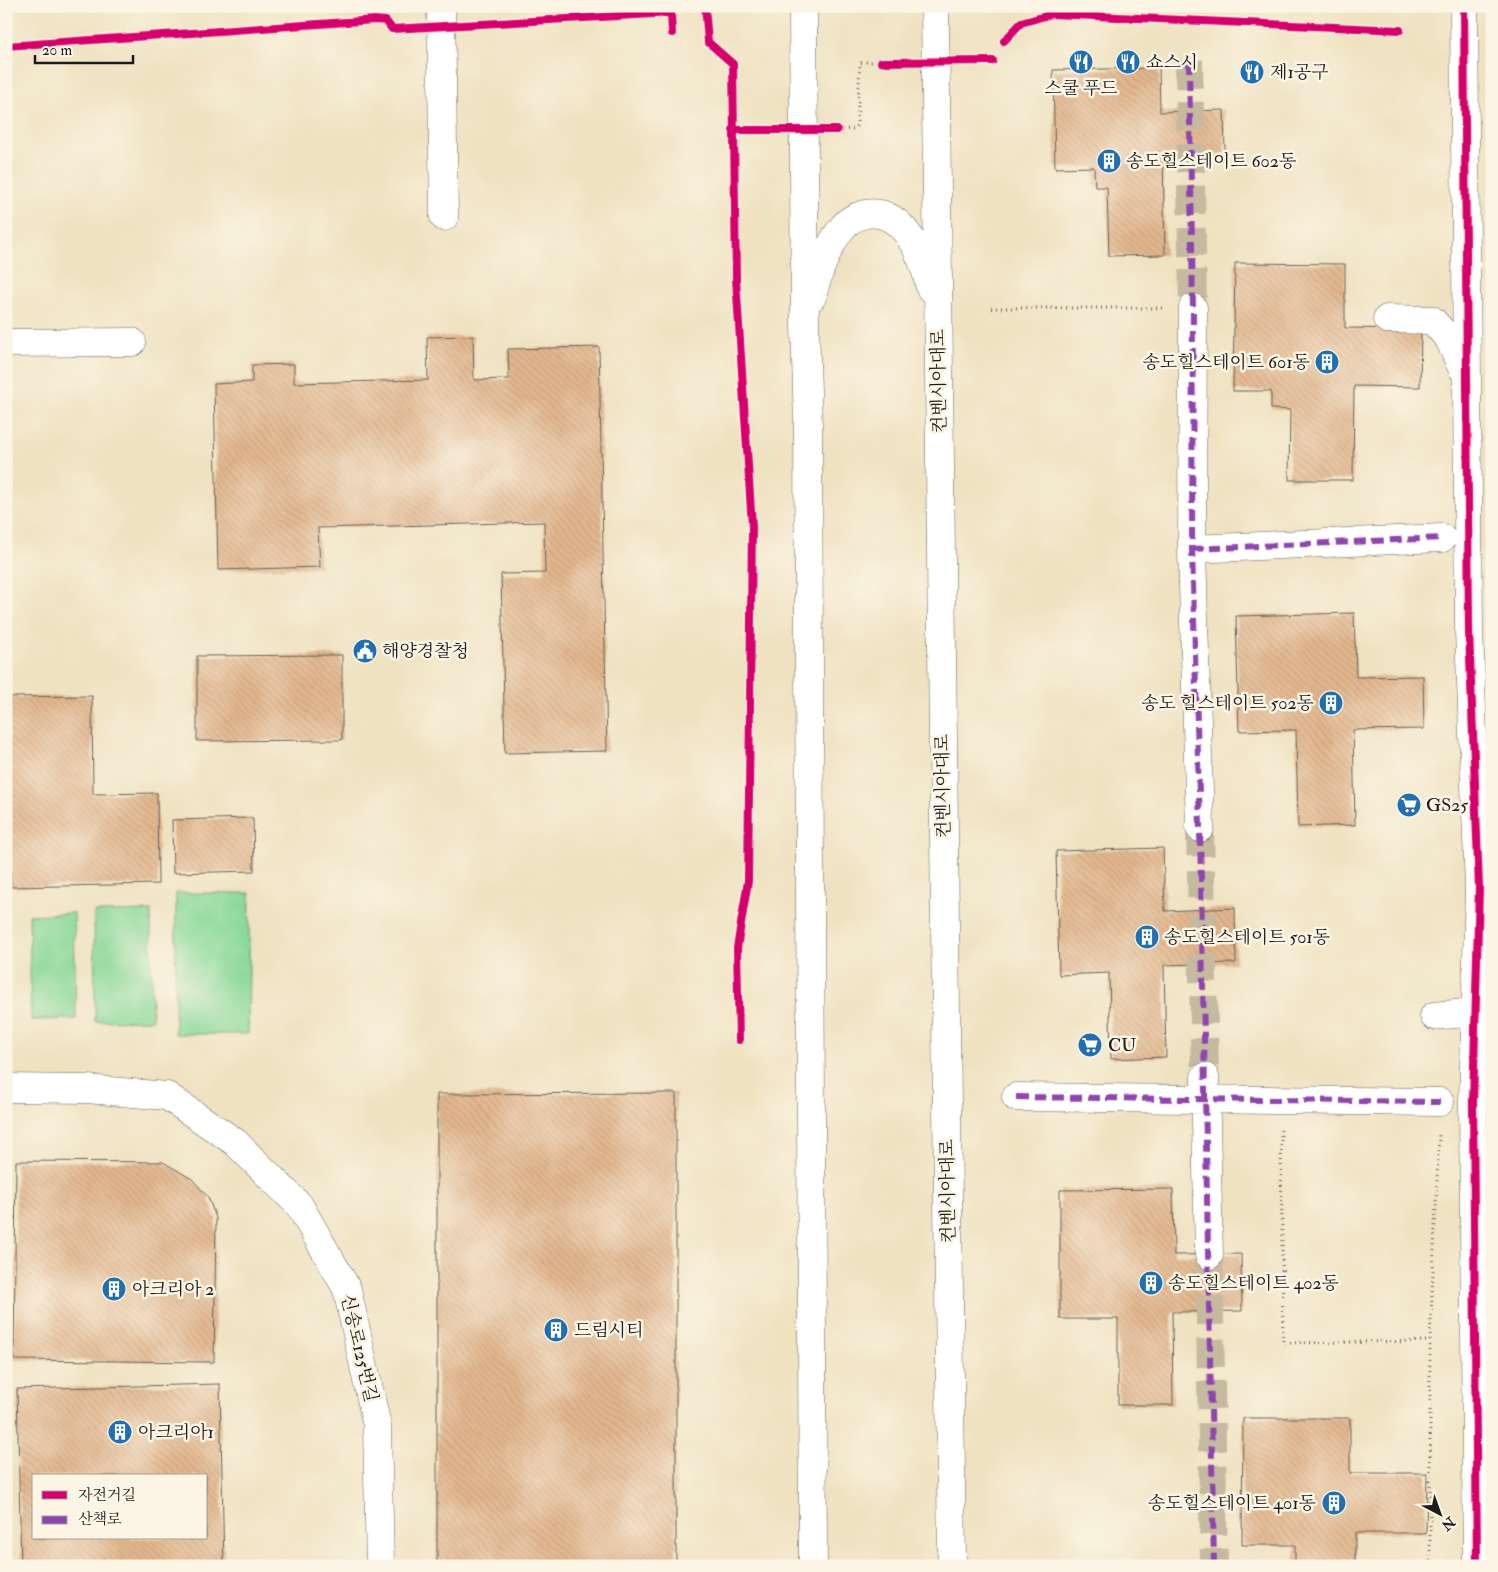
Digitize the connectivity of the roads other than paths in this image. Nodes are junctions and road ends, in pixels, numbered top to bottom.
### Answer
1 (441, 6) edge
2 (803, 6) edge
3 (936, 6) edge
4 (1464, 6) edge
5 (444, 217) dead end
6 (1193, 308) tunnel mouth
7 (1387, 319) dead end
8 (805, 325) junction
9 (939, 332) junction
10 (132, 342) dead end
11 (6, 343) edge
12 (1466, 378) junction
13 (1442, 538) dead end
14 (1192, 549) junction
15 (1200, 828) tunnel mouth
16 (1485, 888) edge
17 (1475, 1012) junction
18 (1434, 1016) dead end
19 (1205, 1077) tunnel mouth
20 (6, 1088) edge
21 (1016, 1097) dead end
22 (1440, 1102) road end
23 (1209, 1255) tunnel mouth
24 (1483, 1295) edge
25 (380, 1566) edge
26 (813, 1566) edge
27 (952, 1566) edge
28 (1477, 1566) edge

1 - 5 street
2 - 8 street
3 - 9 street, 컨벤시아대로
4 - 12 street
6 - 14 street
7 - 12 street
8 - 9 street
8 - 26 street
9 - 27 street, 컨벤시아대로
10 - 11 street
12 - 16 street
13 - 14 street
14 - 15 street
16 - 17 street
17 - 18 street
17 - 24 street
19 - 23 street
20 - 25 street, 신송로125번길
21 - 22 street
24 - 28 street

